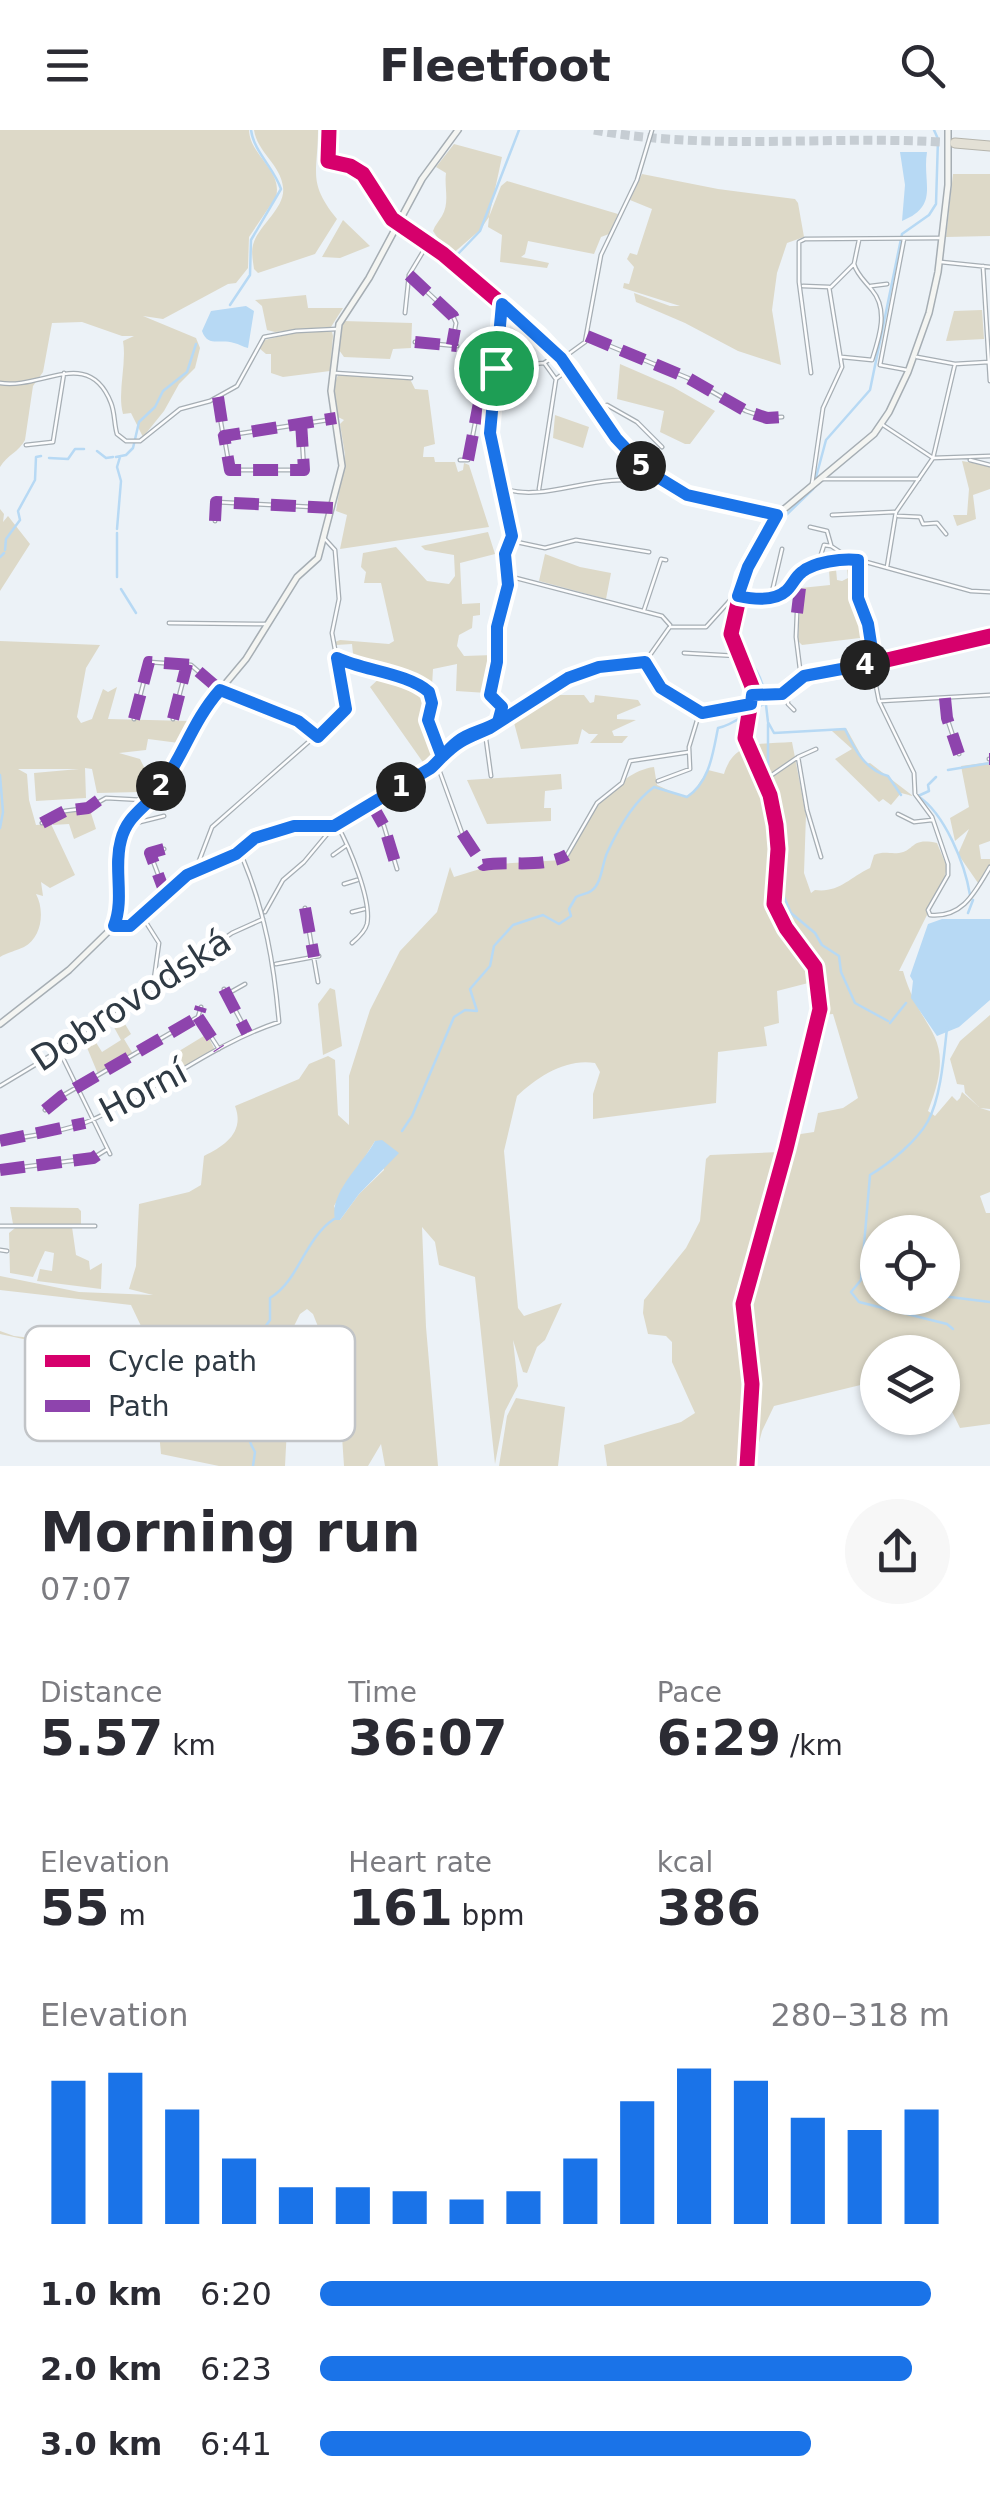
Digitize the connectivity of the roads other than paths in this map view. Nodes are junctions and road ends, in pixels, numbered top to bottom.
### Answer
1 (329, 130) edge
2 (458, 130) edge
3 (652, 130) edge
4 (953, 136) edge
5 (990, 144) edge
6 (397, 223) junction
7 (942, 238) junction
8 (860, 239) junction
9 (904, 239) junction
10 (428, 244) junction
11 (940, 261) junction
12 (854, 264) junction
13 (983, 266) junction
14 (990, 267) edge
15 (409, 276) junction
16 (887, 284) dead end
17 (801, 286) junction
18 (870, 287) junction
19 (829, 288) junction
20 (502, 304) junction
21 (405, 313) dead end
22 (338, 329) junction
23 (587, 336) junction
24 (415, 342) dead end
25 (559, 356) junction
26 (914, 356) junction
27 (841, 357) junction
28 (989, 362) edge
29 (544, 363) junction
30 (955, 364) junction
31 (570, 368) junction
32 (495, 370) junction
33 (909, 370) junction
34 (64, 373) junction
35 (333, 373) junction
36 (811, 373) dead end
37 (412, 378) dead end
38 (556, 379) junction
39 (990, 380) edge
40 (0, 382) edge
41 (218, 397) junction
42 (598, 409) junction
43 (778, 409) dead end
44 (775, 416) junction
45 (782, 416) dead end
46 (336, 418) junction
47 (475, 419) junction
48 (492, 421) junction
49 (301, 422) junction
50 (882, 424) junction
51 (224, 436) junction
52 (26, 445) dead end
53 (662, 447) dead end
54 (990, 456) edge
55 (934, 458) junction
56 (964, 458) junction
57 (460, 460) dead end
58 (990, 465) edge
59 (646, 470) junction
60 (657, 478) junction
61 (920, 478) junction
62 (640, 481) junction
63 (816, 482) junction
64 (504, 488) junction
65 (538, 490) junction
66 (333, 508) junction
67 (896, 514) junction
68 (777, 515) junction
69 (832, 515) dead end
70 (214, 521) dead end
71 (810, 527) dead end
72 (946, 534) dead end
73 (324, 538) junction
74 (511, 541) junction
75 (831, 546) junction
76 (782, 548) dead end
77 (649, 552) dead end
78 (851, 559) junction
79 (666, 560) dead end
80 (858, 560) junction
81 (818, 566) junction
82 (887, 567) junction
83 (508, 576) junction
84 (990, 592) edge
85 (736, 596) junction
86 (771, 597) junction
87 (644, 612) junction
88 (797, 613) dead end
89 (169, 623) dead end
90 (266, 624) junction
91 (670, 627) junction
92 (990, 636) edge
93 (736, 652) junction
94 (684, 653) dead end
95 (337, 658) junction
96 (645, 662) junction
97 (874, 663) junction
98 (188, 664) junction
99 (801, 678) junction
100 (220, 690) junction
101 (786, 692) junction
102 (752, 695) junction
103 (990, 696) edge
104 (945, 698) junction
105 (879, 702) junction
106 (751, 707) junction
107 (794, 710) dead end
108 (699, 713) junction
109 (141, 717) dead end
110 (173, 719) dead end
111 (498, 722) junction
112 (485, 730) junction
113 (318, 737) junction
114 (816, 749) dead end
115 (688, 752) junction
116 (959, 754) dead end
117 (798, 756) junction
118 (442, 757) junction
119 (437, 763) junction
120 (491, 776) dead end
121 (764, 780) junction
122 (658, 781) dead end
123 (149, 800) junction
124 (372, 802) junction
125 (898, 814) dead end
126 (164, 816) dead end
127 (933, 818) junction
128 (42, 822) dead end
129 (126, 825) junction
130 (335, 825) junction
131 (462, 833) dead end
132 (348, 844) junction
133 (164, 849) dead end
134 (236, 854) junction
135 (334, 855) dead end
136 (568, 855) dead end
137 (820, 857) dead end
138 (990, 867) edge
139 (397, 869) dead end
140 (187, 875) junction
141 (359, 880) junction
142 (344, 884) dead end
143 (164, 893) junction
144 (305, 908) dead end
145 (366, 909) junction
146 (352, 912) dead end
147 (142, 916) junction
148 (264, 916) junction
149 (315, 924) dead end
150 (114, 926) junction
151 (308, 926) junction
152 (352, 943) dead end
153 (317, 957) junction
154 (274, 964) junction
155 (318, 982) dead end
156 (245, 984) dead end
157 (154, 988) junction
158 (202, 1007) dead end
159 (198, 1017) junction
160 (0, 1024) edge
161 (247, 1033) junction
162 (58, 1050) junction
163 (219, 1050) junction
164 (0, 1086) edge
165 (76, 1087) junction
166 (45, 1110) dead end
167 (92, 1120) junction
168 (0, 1141) edge
169 (0, 1170) edge
170 (0, 1226) edge
171 (95, 1226) dead end
172 (0, 1250) edge
173 (6, 1251) dead end
174 (747, 1466) edge

1 - 6 street
2 - 6 street
3 - 23 street
4 - 5 highway
4 - 7 street
6 - 10 street
6 - 22 street
7 - 9 street
7 - 11 street
8 - 9 street
8 - 12 street
8 - 17 street
9 - 33 street
10 - 15 street
10 - 20 street
11 - 13 street
11 - 26 street
12 - 18 street
12 - 19 street
13 - 14 street
13 - 28 street
15 - 21 street
15 - 24 street
16 - 18 street
17 - 19 street
17 - 36 street
18 - 27 street
19 - 27 street
20 - 25 street
20 - 32 street
22 - 35 street
22 - 41 street
23 - 25 street
23 - 44 street
25 - 29 street
25 - 31 street
26 - 30 street
26 - 33 street
27 - 63 street
28 - 30 street
28 - 39 street
29 - 32 street
29 - 38 street
30 - 55 street
31 - 38 street
31 - 42 street
32 - 47 street
32 - 48 street
33 - 50 street
34 - 40 street
34 - 41 street
34 - 52 street
35 - 37 street
35 - 46 street
38 - 65 street
41 - 51 street
42 - 53 street
42 - 59 street
43 - 44 street
44 - 45 street
46 - 49 street
46 - 66 street
47 - 48 street
47 - 57 street
48 - 64 street
49 - 51 street
49 - 51 street
50 - 55 street
50 - 63 street
54 - 56 street
55 - 56 street
55 - 61 street
56 - 58 street
59 - 60 street
59 - 62 street
60 - 62 street
60 - 68 street
61 - 63 street
61 - 67 street
62 - 65 street
63 - 68 street
64 - 65 street
64 - 74 street
66 - 70 street
66 - 73 street
67 - 69 street
67 - 72 street
67 - 82 street
68 - 85 street
71 - 75 street
73 - 90 street
73 - 95 street
74 - 77 street
74 - 83 street
75 - 78 street
75 - 81 street
76 - 86 street
78 - 80 street
78 - 81 street
79 - 87 street
80 - 82 street
80 - 97 street
81 - 86 street
82 - 84 street
83 - 87 street
83 - 111 street
85 - 86 street
85 - 91 street
85 - 93 street
87 - 91 street
88 - 99 street
89 - 90 street
90 - 100 street
91 - 96 street
92 - 97 street
93 - 94 street
93 - 102 street
95 - 113 street
95 - 118 street
96 - 108 street
96 - 111 street, Dobrovodská
97 - 99 street
97 - 105 street
98 - 100 street
98 - 109 street
98 - 110 street
99 - 101 street
100 - 113 street
100 - 123 street
101 - 102 street
101 - 107 street
102 - 106 street
103 - 104 street
104 - 105 street
104 - 116 street
105 - 127 street
106 - 108 street
106 - 121 street
108 - 115 street
111 - 112 street, Dobrovodská
112 - 118 street, Dobrovodská
112 - 120 street
113 - 140 street
114 - 117 street
115 - 122 street
115 - 136 street
117 - 121 street
117 - 137 street
118 - 119 street, Dobrovodská
119 - 124 street, Dobrovodská
119 - 131 street
121 - 174 street
123 - 128 street
123 - 129 street
124 - 130 street, Dobrovodská
124 - 139 street
125 - 127 street
126 - 129 street
127 - 138 street
129 - 150 street
130 - 132 street
130 - 134 street
130 - 148 street, Dobrovodská
132 - 135 street
132 - 141 street
133 - 143 street
134 - 140 street
134 - 148 street
140 - 143 street
141 - 142 street
141 - 145 street
143 - 147 street
144 - 151 street
145 - 146 street
145 - 152 street
147 - 150 street
147 - 157 street
148 - 154 street
148 - 157 street, Dobrovodská
149 - 151 street
150 - 160 street
151 - 153 street
153 - 154 street
153 - 155 street
154 - 161 street, Horní
156 - 161 street
157 - 162 street, Dobrovodská
158 - 159 street
159 - 163 street
159 - 165 street
161 - 163 street, Horní
162 - 164 street, Dobrovodská
162 - 165 street
163 - 167 street, Horní
165 - 166 street
165 - 167 street
167 - 168 street, Horní
167 - 169 street
170 - 171 street
172 - 173 street

